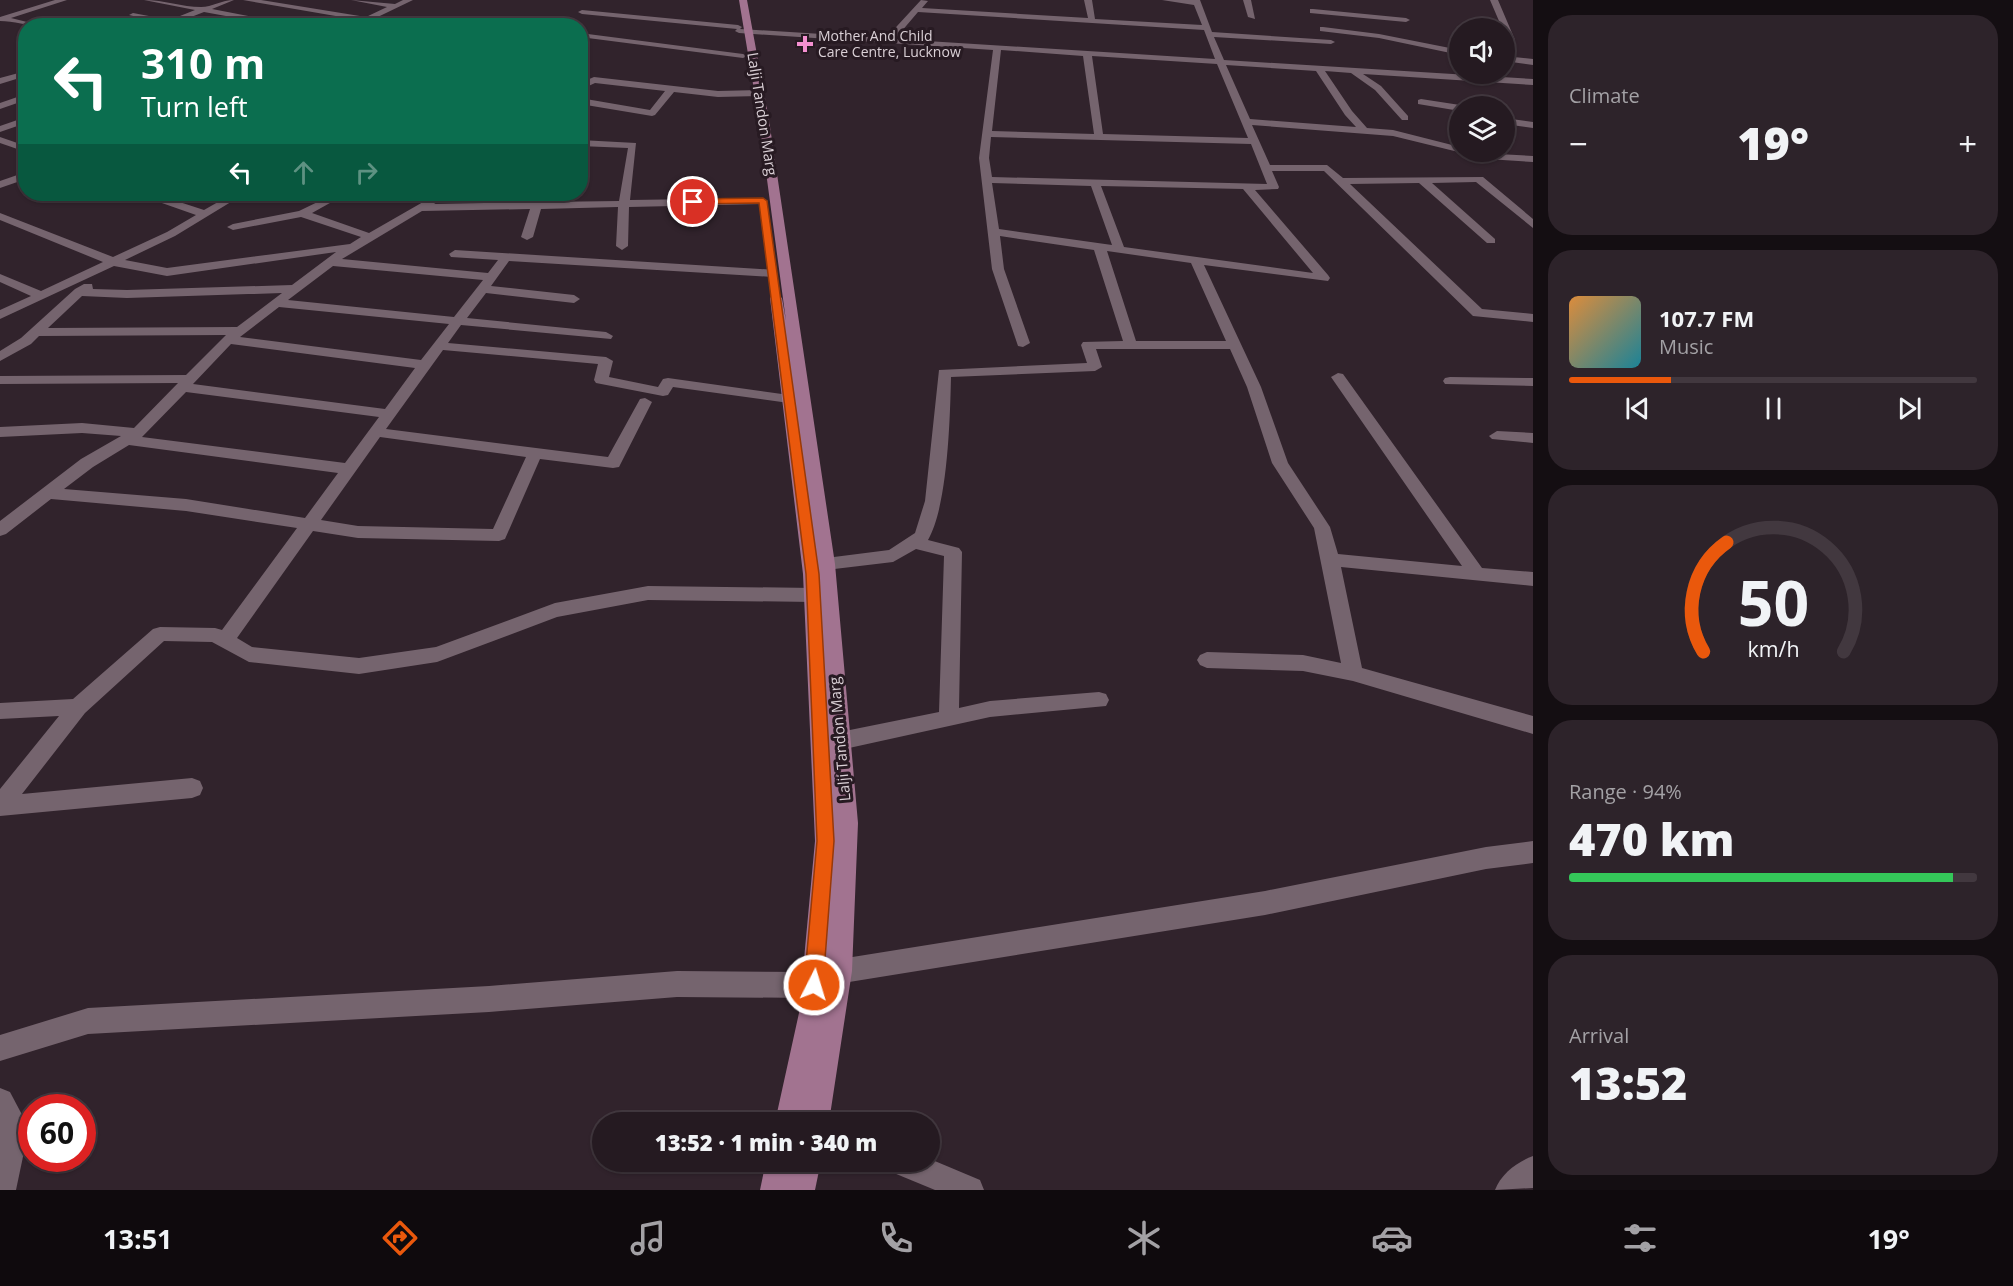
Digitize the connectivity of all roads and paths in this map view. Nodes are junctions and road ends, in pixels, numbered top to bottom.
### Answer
1 (63, 0) edge
2 (148, 0) edge
3 (230, 0) edge
4 (247, 0) edge
5 (355, 0) edge
6 (409, 0) edge
7 (734, 0) edge
8 (743, 0) edge
9 (925, 0) edge
10 (1088, 0) edge
11 (1166, 0) edge
12 (1247, 0) edge
13 (1308, 0) edge
14 (1494, 0) edge
15 (1197, 1) edge
16 (395, 6) junction
17 (203, 10) junction
18 (916, 10) junction
19 (1313, 11) junction
20 (582, 12) dead end
21 (132, 15) dead end
22 (1252, 17) dead end
23 (144, 18) edge
24 (184, 18) edge
25 (250, 18) edge
26 (360, 18) edge
27 (368, 18) edge
28 (1502, 18) edge
29 (2, 19) edge
30 (1406, 20) dead end
31 (1092, 21) junction
32 (18, 22) edge
33 (1323, 28) junction
34 (742, 29) junction
35 (1208, 31) junction
36 (588, 36) edge
37 (889, 40) junction
38 (1330, 42) junction
39 (997, 47) junction
40 (1335, 51) dead end
41 (1449, 52) edge
42 (1087, 53) junction
43 (744, 56) junction
44 (1340, 60) dead end
45 (1515, 60) edge
46 (1220, 61) junction
47 (1533, 62) edge
48 (1319, 68) junction
49 (1349, 70) junction
50 (18, 75) edge
51 (1449, 75) edge
52 (1515, 80) edge
53 (0, 81) edge
54 (1533, 82) edge
55 (588, 83) edge
56 (671, 88) junction
57 (755, 94) junction
58 (18, 100) edge
59 (588, 102) edge
60 (1421, 102) dead end
61 (0, 106) edge
62 (1449, 106) edge
63 (1405, 118) dead end
64 (1246, 122) junction
65 (18, 123) edge
66 (1515, 123) edge
67 (1533, 125) edge
68 (0, 129) edge
69 (1364, 130) junction
70 (987, 134) junction
71 (1099, 137) junction
72 (0, 140) edge
73 (1255, 141) junction
74 (588, 143) edge
75 (18, 146) edge
76 (1449, 147) edge
77 (1515, 158) edge
78 (1533, 159) edge
79 (1266, 168) junction
80 (18, 178) edge
81 (1421, 179) junction
82 (987, 180) junction
83 (1340, 181) junction
84 (1095, 183) junction
85 (0, 185) edge
86 (1246, 186) junction
87 (166, 201) edge
88 (227, 201) edge
89 (327, 201) edge
90 (432, 201) edge
91 (513, 201) edge
92 (538, 201) edge
93 (582, 201) edge
94 (763, 201) junction
95 (624, 203) junction
96 (420, 208) junction
97 (204, 214) junction
98 (302, 214) junction
99 (0, 216) edge
100 (1533, 225) edge
101 (233, 227) dead end
102 (993, 232) junction
103 (371, 237) junction
104 (526, 237) dead end
105 (1491, 241) dead end
106 (354, 246) junction
107 (622, 246) dead end
108 (1099, 246) junction
109 (1119, 249) junction
110 (455, 254) dead end
111 (507, 256) junction
112 (1196, 260) junction
113 (775, 261) junction
114 (331, 262) junction
115 (120, 263) junction
116 (0, 278) edge
117 (487, 283) junction
118 (296, 289) junction
119 (79, 292) junction
120 (42, 296) junction
121 (574, 299) dead end
122 (277, 303) junction
123 (1533, 313) edge
124 (0, 315) edge
125 (459, 320) junction
126 (241, 331) junction
127 (36, 332) junction
128 (606, 336) dead end
129 (228, 340) junction
130 (1023, 342) dead end
131 (1131, 345) junction
132 (1235, 345) junction
133 (439, 346) junction
134 (0, 357) edge
135 (425, 364) junction
136 (1338, 377) dead end
137 (0, 380) edge
138 (1450, 381) dead end
139 (1533, 382) edge
140 (186, 383) junction
141 (789, 399) junction
142 (645, 402) dead end
143 (389, 414) junction
144 (0, 432) edge
145 (376, 432) junction
146 (1497, 436) dead end
147 (132, 437) junction
148 (1533, 438) edge
149 (535, 453) junction
150 (349, 469) junction
151 (46, 493) junction
152 (310, 524) junction
153 (0, 530) edge
154 (913, 542) junction
155 (1330, 560) junction
156 (826, 564) junction
157 (1477, 574) junction
158 (1533, 579) edge
159 (821, 594) junction
160 (225, 641) junction
161 (1207, 660) dead end
162 (1353, 673) junction
163 (1098, 700) dead end
164 (78, 707) junction
165 (0, 711) edge
166 (949, 719) junction
167 (1533, 725) edge
168 (840, 741) junction
169 (192, 788) dead end
170 (0, 806) edge
171 (1533, 852) edge
172 (840, 971) junction
173 (814, 985) junction
174 (0, 1048) edge
175 (0, 1102) edge
176 (791, 1112) edge
177 (817, 1112) edge
178 (778, 1172) edge
179 (805, 1172) edge
180 (926, 1172) edge
181 (2, 1190) edge
182 (774, 1190) edge
183 (801, 1190) edge
184 (970, 1190) edge

1 - 29 street
2 - 17 street
3 - 17 street
4 - 26 street
5 - 16 street
6 - 16 street
7 - 34 main road, Lalji Tandon Marg
8 - 34 main road, Lalji Tandon Marg
9 - 18 street
10 - 31 street
11 - 15 street
12 - 22 street
13 - 19 street
14 - 28 street
15 - 35 street
16 - 27 street
17 - 24 street
17 - 25 street
18 - 31 street
18 - 37 street
19 - 30 street
19 - 33 street
20 - 34 street
21 - 23 street
29 - 32 street
31 - 35 street
33 - 38 street
33 - 41 street
34 - 37 street
34 - 43 main road, Lalji Tandon Marg
34 - 57 main road, Lalji Tandon Marg
35 - 38 street
35 - 46 street
36 - 43 street
37 - 39 street
38 - 40 street
39 - 42 street
39 - 70 street
42 - 46 street
42 - 71 street
43 - 57 main road, Lalji Tandon Marg
44 - 49 street
45 - 47 street
46 - 48 street
46 - 64 street
48 - 49 street
48 - 69 street
49 - 51 street
49 - 63 street
50 - 53 street
52 - 54 street
55 - 56 street
56 - 57 street
56 - 59 street
57 - 94 main road, Lalji Tandon Marg
57 - 113 main road, Lalji Tandon Marg
58 - 61 street
60 - 62 street
64 - 69 street
64 - 73 street
65 - 68 street
66 - 67 street
69 - 76 street
70 - 71 street
70 - 82 street
71 - 73 street
72 - 75 street
73 - 79 street
74 - 95 street
77 - 78 street
79 - 83 street
79 - 86 street
80 - 85 street
81 - 83 street
81 - 100 street
81 - 105 street
82 - 84 street
82 - 102 street
83 - 123 street
84 - 86 street
84 - 109 street
86 - 112 street
87 - 97 street
88 - 97 street
89 - 98 street
90 - 96 street
91 - 96 street
92 - 104 street
93 - 95 street
94 - 95 street
94 - 113 main road, Lalji Tandon Marg
95 - 107 street
96 - 103 street
97 - 115 street
98 - 101 street
98 - 103 street
99 - 115 street
102 - 108 street
102 - 130 street
103 - 106 street
106 - 114 street
106 - 115 street
108 - 109 street
108 - 131 street
109 - 112 street
110 - 111 street
111 - 113 street
111 - 117 street
112 - 132 street
113 - 141 main road, Lalji Tandon Marg
113 - 156 main road, Lalji Tandon Marg
114 - 117 street
114 - 118 street
115 - 119 street
115 - 120 street
116 - 120 street
117 - 121 street
117 - 125 street
118 - 119 street
118 - 122 street
119 - 127 street
120 - 124 street
122 - 125 street
122 - 126 street
125 - 128 street
125 - 133 street
126 - 127 street
126 - 129 street
127 - 134 street
129 - 135 street
129 - 140 street
131 - 132 street
131 - 154 street
132 - 155 street
133 - 135 street
133 - 141 street
135 - 143 street
136 - 157 street
137 - 140 street
138 - 139 street
140 - 143 street
140 - 147 street
141 - 159 main road, Lalji Tandon Marg
142 - 149 street
143 - 145 street
144 - 147 street
145 - 149 street
145 - 150 street
146 - 148 street
147 - 150 street
147 - 151 street
149 - 152 street
150 - 152 street
151 - 152 street
151 - 153 street
152 - 160 street
154 - 156 street
154 - 166 street
155 - 157 street
155 - 162 street
156 - 159 main road, Lalji Tandon Marg
157 - 158 street
159 - 160 street
159 - 168 main road, Lalji Tandon Marg
159 - 173 main road, Lalji Tandon Marg
160 - 164 street
161 - 162 street
162 - 167 street
163 - 166 street
164 - 165 street
164 - 170 street
166 - 168 street
168 - 172 main road, Lalji Tandon Marg
169 - 170 street
171 - 172 street
172 - 173 street
172 - 177 main road, Lalji Tandon Marg
173 - 174 street
173 - 176 main road, Lalji Tandon Marg
175 - 181 street
178 - 182 main road
179 - 183 main road
180 - 184 street

